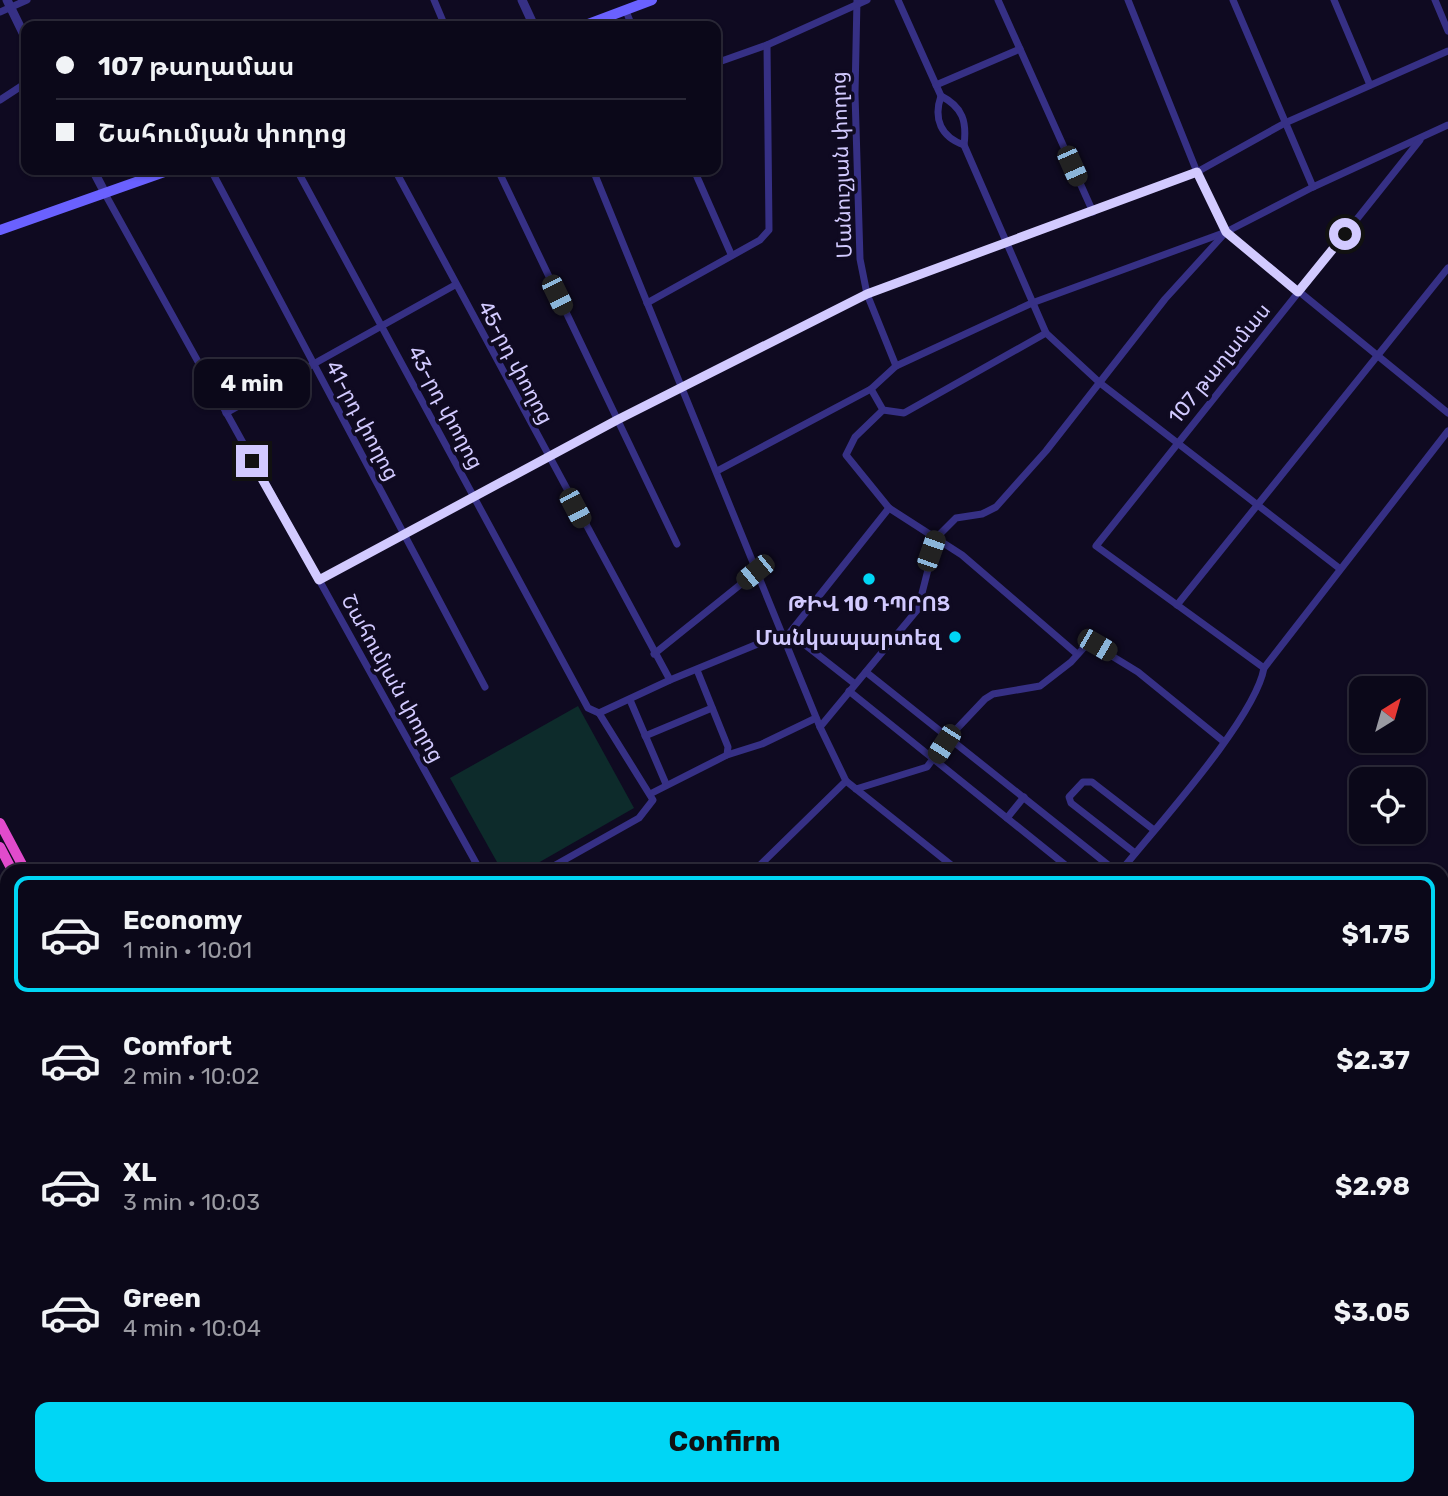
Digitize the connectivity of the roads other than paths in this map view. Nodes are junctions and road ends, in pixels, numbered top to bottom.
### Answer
1 (27, 0) edge
2 (434, 0) edge
3 (522, 0) edge
4 (652, 0) edge
5 (867, 0) edge
6 (898, 0) edge
7 (998, 0) edge
8 (1128, 0) edge
9 (1233, 0) edge
10 (1334, 0) edge
11 (1435, 0) edge
12 (857, 3) edge
13 (9, 4) edge
14 (626, 10) junction
15 (0, 12) edge
16 (443, 21) edge
17 (532, 21) edge
18 (596, 21) edge
19 (630, 21) edge
20 (21, 29) edge
21 (1448, 31) edge
22 (767, 45) junction
23 (1020, 49) junction
24 (1448, 51) edge
25 (721, 61) edge
26 (936, 85) junction
27 (1370, 85) junction
28 (21, 86) edge
29 (941, 96) junction
30 (0, 100) edge
31 (1285, 123) junction
32 (1448, 125) edge
33 (1423, 136) junction
34 (964, 145) junction
35 (1197, 172) junction
36 (96, 175) edge
37 (154, 175) edge
38 (214, 175) edge
39 (300, 175) edge
40 (398, 175) edge
41 (500, 175) edge
42 (595, 175) edge
43 (696, 175) edge
44 (1313, 187) junction
45 (104, 191) junction
46 (1093, 212) junction
47 (0, 230) edge
48 (1226, 232) junction
49 (1008, 242) junction
50 (731, 254) junction
51 (1448, 268) edge
52 (455, 285) junction
53 (1298, 292) junction
54 (867, 294) junction
55 (647, 303) junction
56 (1032, 303) junction
57 (382, 324) junction
58 (1046, 333) junction
59 (1377, 356) junction
60 (312, 363) junction
61 (895, 366) junction
62 (1100, 383) junction
63 (683, 387) junction
64 (871, 389) junction
65 (883, 410) junction
66 (226, 413) junction
67 (1448, 414) edge
68 (617, 420) junction
69 (1448, 431) edge
70 (1177, 444) junction
71 (548, 459) junction
72 (717, 471) junction
73 (475, 496) junction
74 (1257, 506) junction
75 (889, 508) junction
76 (405, 534) junction
77 (936, 538) junction
78 (677, 544) dead end
79 (1339, 568) junction
80 (755, 572) junction
81 (319, 580) junction
82 (1177, 605) junction
83 (785, 636) junction
84 (654, 654) junction
85 (1077, 654) junction
86 (1265, 668) junction
87 (697, 670) junction
88 (866, 672) junction
89 (670, 680) junction
90 (485, 687) dead end
91 (852, 688) junction
92 (630, 700) junction
93 (712, 708) junction
94 (599, 713) junction
95 (816, 718) junction
96 (820, 727) junction
97 (645, 736) junction
98 (949, 737) junction
99 (1223, 741) junction
100 (727, 754) junction
101 (934, 759) junction
102 (846, 781) junction
103 (666, 784) junction
104 (856, 789) junction
105 (652, 797) junction
106 (1024, 797) junction
107 (1007, 818) junction
108 (0, 823) edge
109 (1154, 830) junction
110 (0, 847) edge
111 (1135, 853) junction
112 (14, 864) edge
113 (16, 864) edge
114 (477, 864) edge
115 (557, 864) edge
116 (761, 864) edge
117 (950, 864) edge
118 (1064, 864) edge
119 (1108, 864) edge
120 (1125, 864) edge

1 - 13 street
2 - 16 street
3 - 17 street
4 - 14 main road
5 - 12 street
6 - 26 street
7 - 23 street
8 - 35 street
9 - 31 street
10 - 27 street
11 - 21 street
12 - 22 street
12 - 54 street, Մանուշյան փողոց
13 - 15 street
13 - 20 street
14 - 18 main road
14 - 19 street
22 - 25 street
22 - 50 street
23 - 26 street
23 - 46 street
24 - 27 street
26 - 29 street
27 - 31 street
28 - 30 street
29 - 34 street
29 - 34 street
31 - 35 street
31 - 44 street
32 - 33 street, 107 թաղամաս
33 - 44 street, 107 թաղամաս
33 - 53 street, 107 թաղամաս
34 - 49 street
35 - 46 street
35 - 48 street
36 - 45 street, Շահումյան փողոց
37 - 45 main road
38 - 60 street, 41-րդ փողոց
39 - 57 street, 43-րդ փողոց
40 - 52 street, 45-րդ փողոց
41 - 68 street
42 - 55 street
43 - 50 street
44 - 48 street, 107 թաղամաս
45 - 47 main road
45 - 66 street, Շահումյան փողոց
46 - 49 street
48 - 53 street
48 - 56 street, 107 թաղամաս
48 - 62 street, 107 թաղամաս
49 - 54 street
49 - 56 street
50 - 55 street
51 - 59 street
52 - 57 street
52 - 71 street, 45-րդ փողոց
53 - 59 street
53 - 70 street, 107 թաղամաս
54 - 61 street, Մանուշյան փողոց
54 - 63 street
55 - 63 street
56 - 58 street
56 - 61 street, 107 թաղամաս
57 - 60 street
57 - 73 street, 43-րդ փողոց
58 - 62 street
58 - 65 street
59 - 67 street
59 - 74 street
60 - 66 street
60 - 76 street, 41-րդ փողոց
61 - 64 street, 107 թաղամաս
62 - 70 street
62 - 77 street, 107 թաղամաս
63 - 68 street
63 - 72 street
64 - 65 street
64 - 72 street, 107 թաղամաս
65 - 75 street
66 - 81 street, Շահումյան փողոց
68 - 71 street
68 - 78 street
69 - 79 street
70 - 74 street
70 - 82 street, 107 թաղամաս
71 - 73 street
71 - 84 street, 45-րդ փողոց
72 - 80 street
73 - 76 street
73 - 94 street, 43-րդ փողոց
74 - 79 street
74 - 82 street
75 - 77 street
75 - 83 street
76 - 81 street
76 - 90 street, 41-րդ փողոց
77 - 85 street
77 - 88 street
79 - 86 street
80 - 83 street
80 - 84 street
81 - 114 street, Շահումյան փողոց
82 - 86 street
83 - 87 street
83 - 91 street
83 - 95 street
84 - 89 street, 45-րդ փողոց
85 - 98 street
85 - 99 street
86 - 99 street
87 - 89 street
87 - 93 street
88 - 91 street
88 - 98 street
89 - 92 street
91 - 96 street
91 - 101 street
92 - 94 street
92 - 97 street
93 - 97 street
93 - 100 street
94 - 105 street, 43-րդ փողոց
95 - 96 street
95 - 100 street
96 - 102 street
97 - 103 street
98 - 101 street
98 - 106 street
99 - 109 street
100 - 103 street
101 - 104 street
101 - 107 street
102 - 104 street
102 - 116 street
103 - 105 street
104 - 117 street
105 - 115 street
106 - 107 street
106 - 119 street
107 - 118 street
108 - 113 highway
109 - 111 street
109 - 111 street
110 - 112 highway
111 - 120 street

